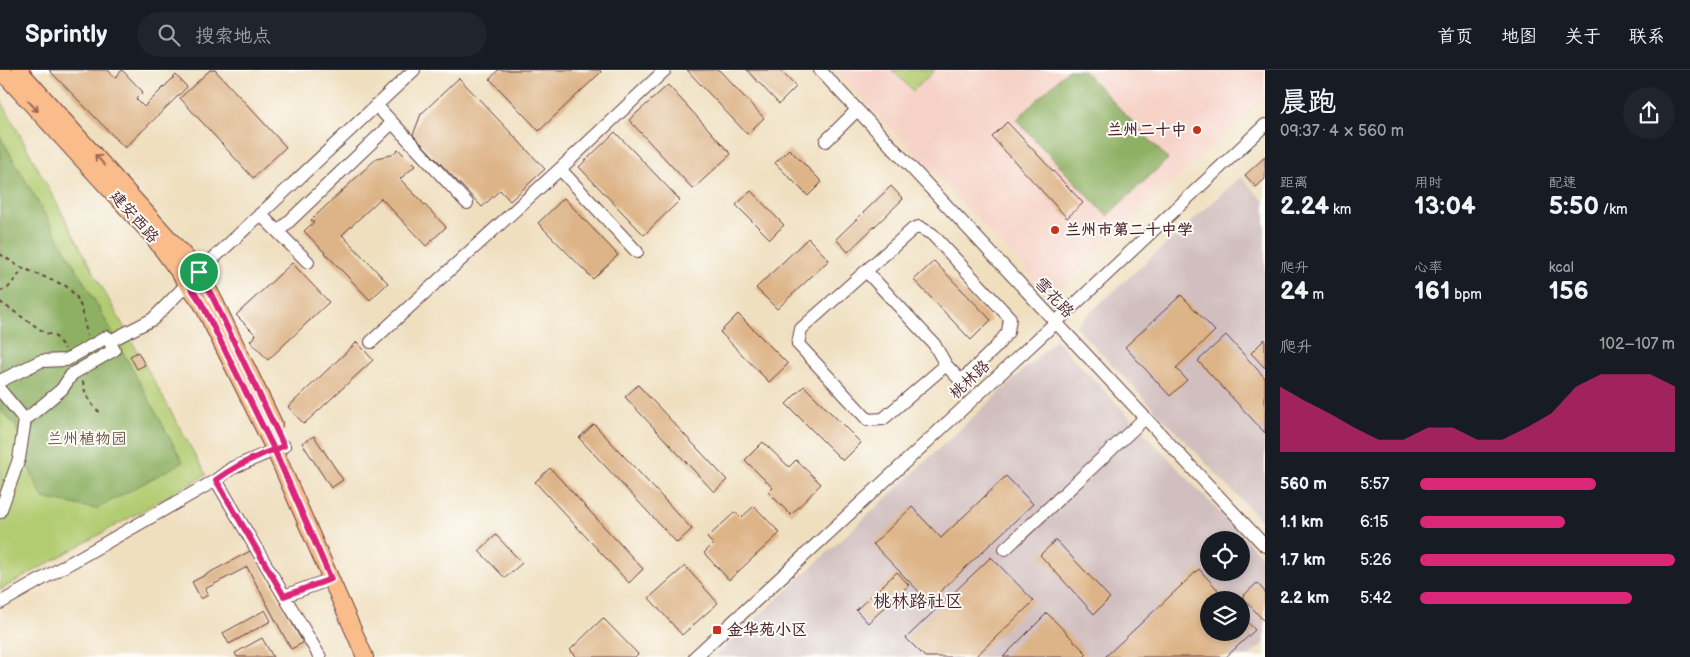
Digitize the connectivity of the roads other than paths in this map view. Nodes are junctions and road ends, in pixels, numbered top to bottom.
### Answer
1 (0, 70) edge
2 (19, 70) edge
3 (414, 70) edge
4 (665, 70) edge
5 (820, 70) edge
6 (376, 105) junction
7 (857, 110) junction
8 (392, 123) junction
9 (1265, 125) edge
10 (826, 141) dead end
11 (560, 169) junction
12 (467, 203) dead end
13 (260, 214) junction
14 (278, 232) junction
15 (636, 252) dead end
16 (308, 262) dead end
17 (866, 271) junction
18 (193, 278) junction
19 (886, 300) dead end
20 (1055, 323) junction
21 (922, 331) junction
22 (110, 342) junction
23 (370, 342) dead end
24 (49, 360) junction
25 (946, 365) junction
26 (0, 381) edge
27 (961, 381) junction
28 (64, 386) junction
29 (0, 390) edge
30 (976, 396) junction
31 (1145, 418) junction
32 (25, 420) junction
33 (279, 448) junction
34 (216, 480) junction
35 (0, 512) edge
36 (1265, 546) edge
37 (1005, 549) dead end
38 (331, 579) junction
39 (284, 596) junction
40 (0, 603) edge
41 (367, 656) edge
42 (320, 657) edge
43 (695, 657) edge

1 -> 18 main road, 建安西路
18 -> 2 main road, 建安西路
3 - 6 street
4 - 11 street
5 - 7 street, 雪花路
6 - 8 street
6 - 13 street
7 - 10 street
7 - 20 street, 雪花路
8 - 12 street
8 - 14 street
9 - 20 street, 桃林路
11 - 15 street
11 - 23 street
13 - 14 street
13 - 18 street
14 - 16 street
17 - 21 street
17 - 25 street
17 - 27 street
18 - 22 street
18 - 33 main road, 建安西路
19 - 21 street
20 - 30 street, 桃林路
20 - 31 street, 雪花路
21 - 25 street
22 - 24 street
22 - 28 street
24 - 26 street
24 - 28 street
25 - 27 street
27 - 30 street
28 - 32 street
29 - 32 street
30 - 43 street, 桃林路
31 - 36 street, 雪花路
31 - 37 street
32 - 35 street
33 - 34 street
33 - 38 main road, 建安西路
33 - 41 main road, 建安西路
34 - 39 street
34 - 40 street
38 - 39 street
38 - 41 main road, 建安西路
39 - 42 street

